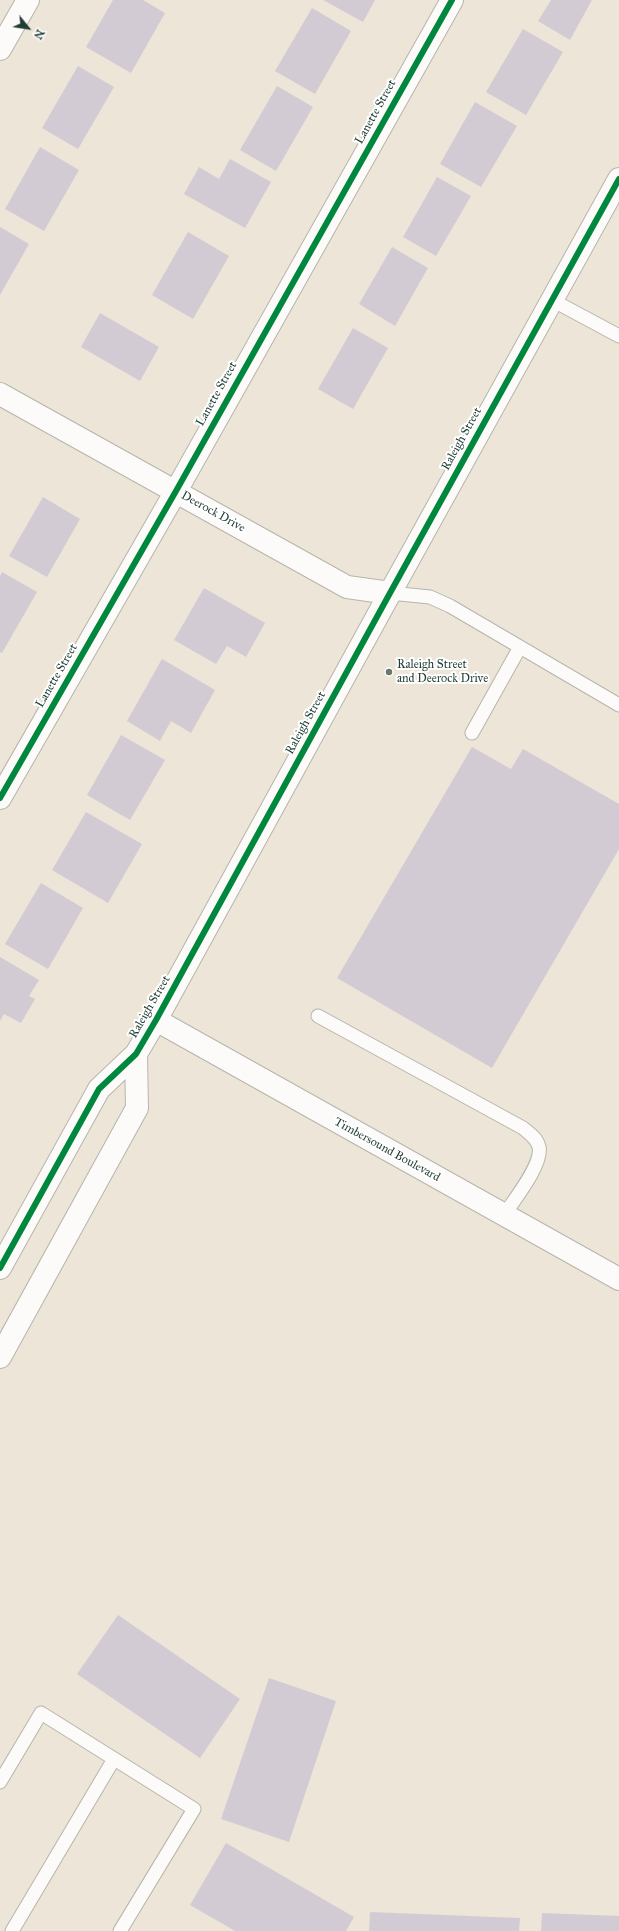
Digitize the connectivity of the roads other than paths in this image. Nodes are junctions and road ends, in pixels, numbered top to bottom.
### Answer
1 (28, 0) edge
2 (452, 0) edge
3 (0, 49) edge
4 (619, 179) edge
5 (552, 300) junction
6 (619, 336) edge
7 (0, 394) edge
8 (176, 491) junction
9 (390, 593) junction
10 (520, 647) junction
11 (619, 705) edge
12 (472, 733) dead end
13 (0, 798) edge
14 (318, 1016) dead end
15 (156, 1020) junction
16 (136, 1054) junction
17 (504, 1215) junction
18 (0, 1268) edge
19 (619, 1279) edge
20 (0, 1357) edge
21 (114, 1759) junction
22 (0, 1782) edge
23 (125, 1929) edge
24 (12, 1931) edge

1 - 3 street
2 - 8 street, Lanette Street
4 - 5 street, Raleigh Street
5 - 6 lane
5 - 9 street, Raleigh Street
7 - 8 street, Deerock Drive
8 - 9 street, Deerock Drive
8 - 13 street, Lanette Street
9 - 10 lane
9 - 15 street, Raleigh Street
10 - 11 lane
10 - 12 lane
14 - 17 lane
15 - 16 street, Raleigh Street
15 - 17 street, Timbersound Boulevard
16 - 18 street, Raleigh Street
16 - 20 street, Raleigh Street
17 - 19 street, Timbersound Boulevard
21 - 22 lane
21 - 23 lane
21 - 24 lane

